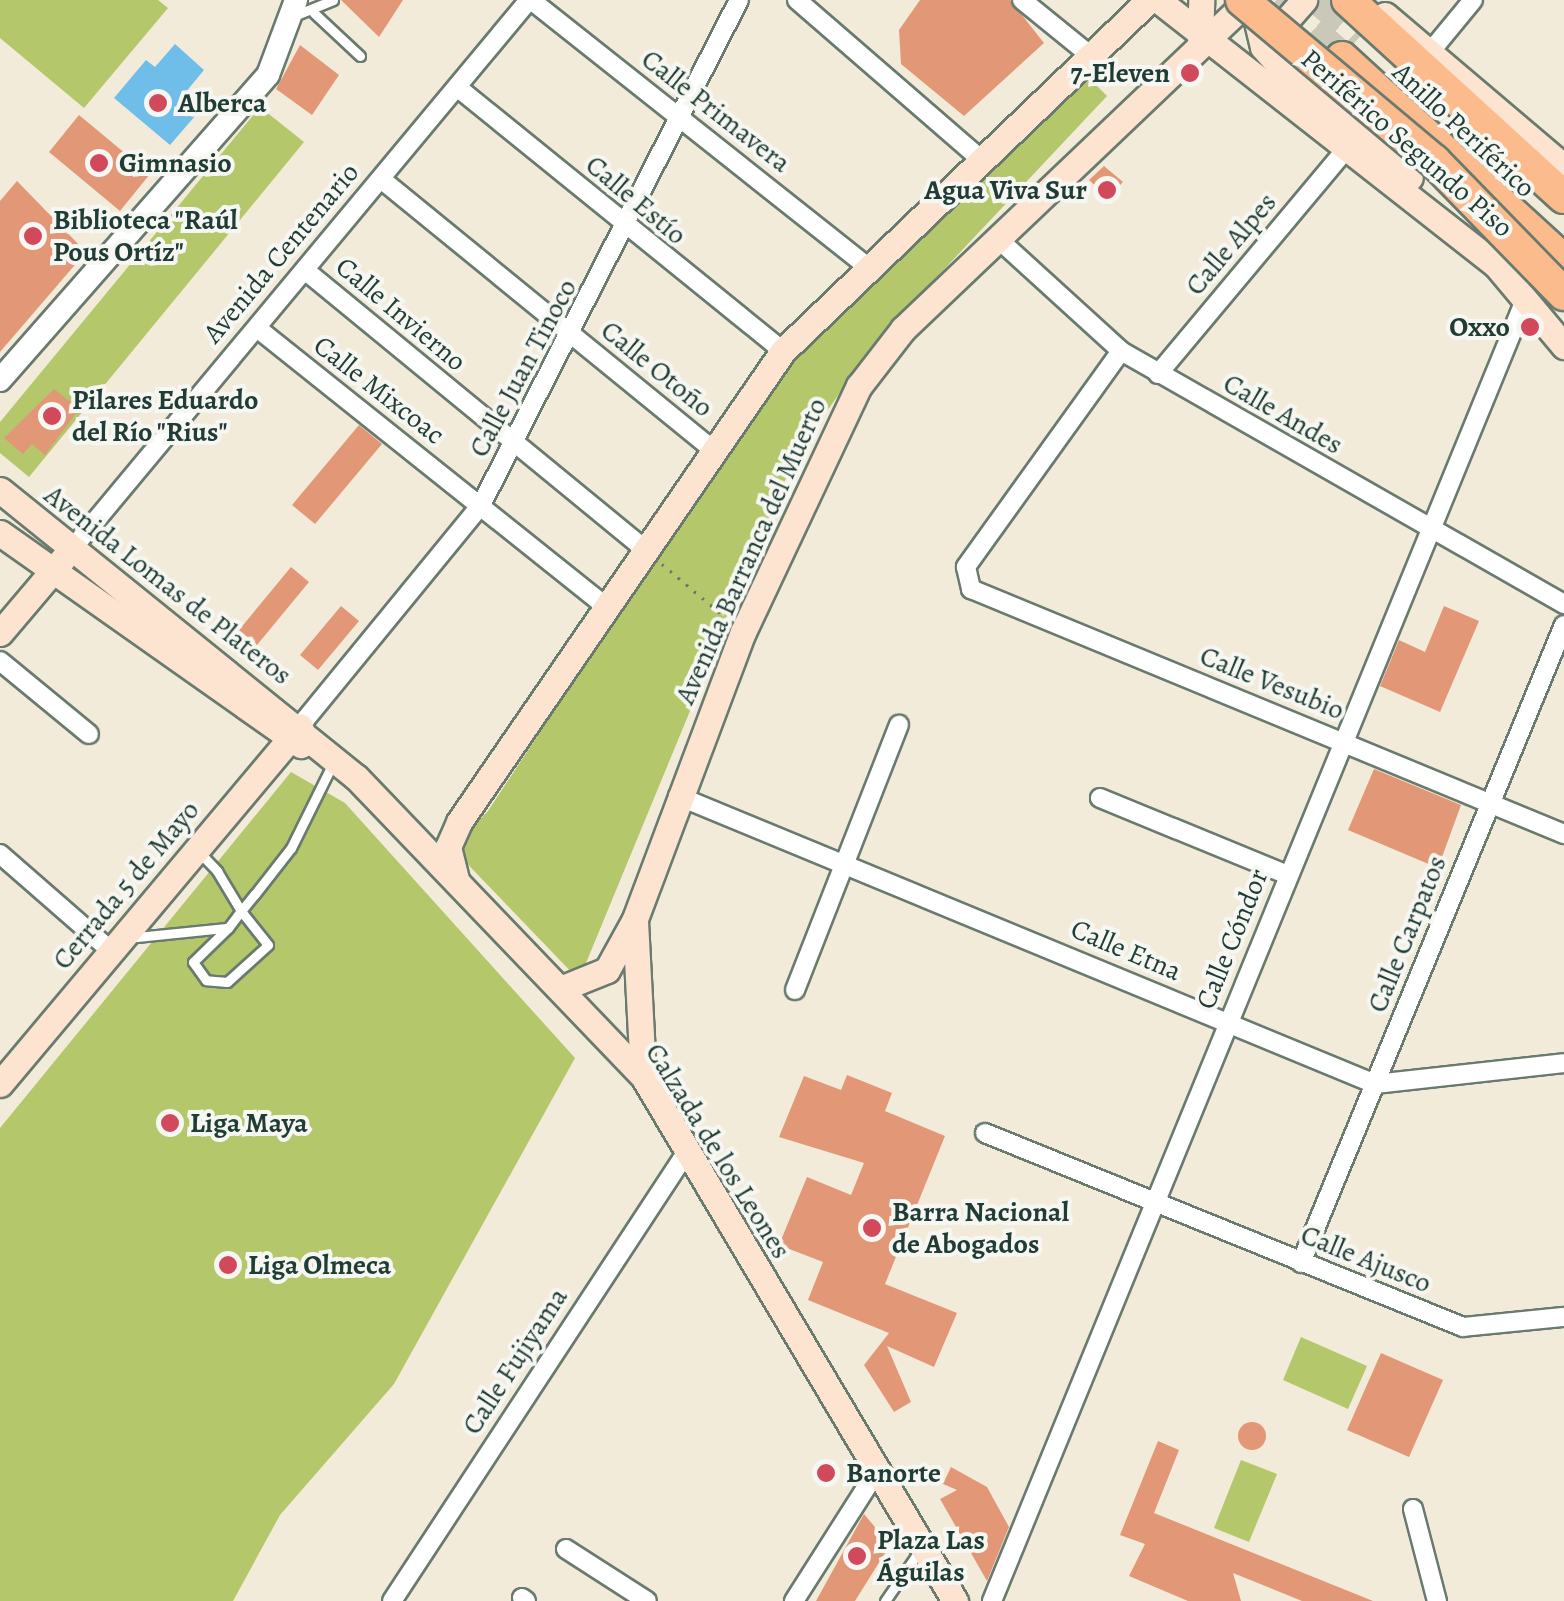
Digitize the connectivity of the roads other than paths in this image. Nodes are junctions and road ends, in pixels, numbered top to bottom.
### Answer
1 (332, 0) edge
2 (530, 0) edge
3 (738, 0) edge
4 (796, 0) edge
5 (1022, 0) edge
6 (1149, 0) edge
7 (1158, 0) edge
8 (1201, 0) edge
9 (1248, 0) edge
10 (1304, 0) edge
11 (1348, 0) tunnel mouth
12 (1367, 0) edge
13 (1474, 0) edge
14 (302, 9) edge
15 (1200, 38) junction
16 (1263, 47) junction
17 (1431, 51) junction
18 (360, 56) dead end
19 (1091, 56) junction
20 (457, 87) junction
21 (682, 118) junction
22 (1346, 149) junction
23 (978, 156) junction
24 (1564, 166) edge
25 (382, 180) junction
26 (1564, 196) edge
27 (627, 228) junction
28 (1564, 228) edge
29 (998, 238) junction
30 (1564, 262) edge
31 (1496, 265) junction
32 (867, 266) junction
33 (306, 271) junction
34 (1564, 294) edge
35 (1525, 300) junction
36 (258, 328) junction
37 (573, 336) junction
38 (1564, 346) edge
39 (784, 351) junction
40 (1120, 351) junction
41 (1158, 374) junction
42 (0, 380) edge
43 (514, 444) junction
44 (712, 449) junction
45 (0, 490) edge
46 (480, 505) junction
47 (1430, 531) junction
48 (0, 533) edge
49 (72, 549) junction
50 (646, 550) junction
51 (54, 570) junction
52 (1564, 604) edge
53 (607, 607) junction
54 (1564, 625) edge
55 (0, 633) edge
56 (0, 661) edge
57 (899, 725) dead end
58 (89, 734) dead end
59 (294, 734) junction
60 (1342, 741) junction
61 (325, 754) junction
62 (678, 796) junction
63 (1100, 798) dead end
64 (1490, 803) junction
65 (400, 822) junction
66 (458, 822) junction
67 (1564, 834) edge
68 (196, 850) junction
69 (0, 854) edge
70 (844, 862) junction
71 (1288, 874) junction
72 (456, 882) junction
73 (242, 911) junction
74 (635, 919) junction
75 (228, 928) junction
76 (114, 944) junction
77 (565, 987) junction
78 (794, 990) dead end
79 (1228, 1022) junction
80 (1564, 1063) edge
81 (642, 1076) junction
82 (0, 1084) edge
83 (1375, 1084) junction
84 (985, 1133) dead end
85 (686, 1152) junction
86 (1155, 1202) junction
87 (1302, 1263) junction
88 (1564, 1317) edge
89 (878, 1470) junction
90 (1413, 1509) dead end
91 (924, 1545) junction
92 (566, 1549) dead end
93 (945, 1596) edge
94 (392, 1601) edge
95 (648, 1601) edge
96 (794, 1601) edge
97 (885, 1601) edge
98 (992, 1601) edge
99 (1437, 1601) edge

1 - 14 lane
2 - 20 street, Avenida Centenario
2 - 21 street, Calle Primavera
3 - 21 street, Calle Juan Tinoco
4 - 23 street
5 - 19 street
6 - 19 main road, Avenida Barranca del Muerto
7 - 15 main road
8 - 15 main road
9 - 15 main road, Avenida Barranca del Muerto
9 - 16 main road
9 - 34 highway, Periférico Segundo Piso, bridge
10 - 16 main road
11 - 26 highway
12 - 17 main road
13 - 17 street
14 - 18 lane
14 - 42 street
15 - 22 main road
15 - 29 main road, Avenida Barranca del Muerto
16 - 31 main road
17 - 24 main road
19 - 23 main road, Avenida Barranca del Muerto
20 - 25 street, Avenida Centenario
20 - 27 street, Calle Estío
21 - 27 street, Calle Juan Tinoco
21 - 32 street, Calle Primavera
22 - 31 main road
22 - 41 street, Calle Alpes
23 - 32 main road, Avenida Barranca del Muerto
25 - 33 street, Avenida Centenario
25 - 37 street, Calle Otoño
27 - 37 street, Calle Juan Tinoco
27 - 39 street, Calle Estío
28 - 30 highway, Anillo Periférico
29 - 40 street, Calle Andes
29 - 62 main road, Avenida Barranca del Muerto
31 - 35 main road
32 - 39 main road, Avenida Barranca del Muerto
33 - 36 street, Avenida Centenario
33 - 43 street, Calle Invierno
35 - 38 main road
35 - 47 street, Calle Cóndor
36 - 46 street, Calle Mixcoac
36 - 49 street, Avenida Centenario
37 - 43 street, Calle Juan Tinoco
37 - 44 street, Calle Otoño
39 - 44 main road, Avenida Barranca del Muerto
40 - 41 street, Calle Andes
40 - 60 street, Calle Vesubio
41 - 47 street, Calle Andes
43 - 46 street, Calle Juan Tinoco
43 - 50 street, Calle Invierno
44 - 50 main road, Avenida Barranca del Muerto
45 - 49 main road, Avenida Lomas de Plateros
46 - 53 street, Calle Mixcoac
46 - 59 street, Calle Juan Tinoco
47 - 52 street, Calle Andes
47 - 60 street, Calle Cóndor
48 - 51 main road
49 - 51 main road, Avenida Centenario
49 - 59 main road, Avenida Lomas de Plateros
50 - 53 main road, Avenida Barranca del Muerto
51 - 55 main road, Avenida Centenario
51 - 59 main road
53 - 66 main road, Avenida Barranca del Muerto
54 - 64 street, Calle Carpatos
56 - 58 street
57 - 70 street
59 - 61 main road, Calzada de los Leones
59 - 68 main road, Cerrada 5 de Mayo
60 - 64 street, Calle Vesubio
60 - 71 street, Calle Cóndor
61 - 65 main road, Calzada de los Leones
61 - 73 lane
62 - 70 street, Calle Etna
62 - 74 main road, Avenida Barranca del Muerto
63 - 71 street
64 - 67 street, Calle Vesubio
64 - 83 street, Calle Carpatos
65 - 66 main road
65 - 72 main road, Calzada de los Leones
66 - 72 main road, Avenida Barranca del Muerto
68 - 73 lane
68 - 76 main road, Cerrada 5 de Mayo
69 - 76 street
70 - 78 street
70 - 79 street, Calle Etna
71 - 79 street, Calle Cóndor
72 - 77 main road, Calzada de los Leones
73 - 75 lane
73 - 75 lane
74 - 77 main road, Avenida Barranca del Muerto
74 - 81 main road, Avenida Barranca del Muerto
75 - 76 lane
76 - 82 main road, Cerrada 5 de Mayo
77 - 81 main road, Calzada de los Leones
79 - 83 street, Calle Etna
79 - 86 street, Calle Cóndor
80 - 83 street, Calle Etna
81 - 85 main road, Calzada de los Leones
83 - 87 street, Calle Carpatos
84 - 86 street, Calle Ajusco
85 - 89 main road, Calzada de los Leones
85 - 94 street, Calle Fujiyama
86 - 87 street, Calle Ajusco
86 - 98 street, Calle Cóndor
87 - 88 street, Calle Ajusco
89 - 91 main road, Calzada de los Leones
89 - 96 street
90 - 99 street
91 - 93 main road, Calzada de los Leones
91 - 97 lane
92 - 95 street

